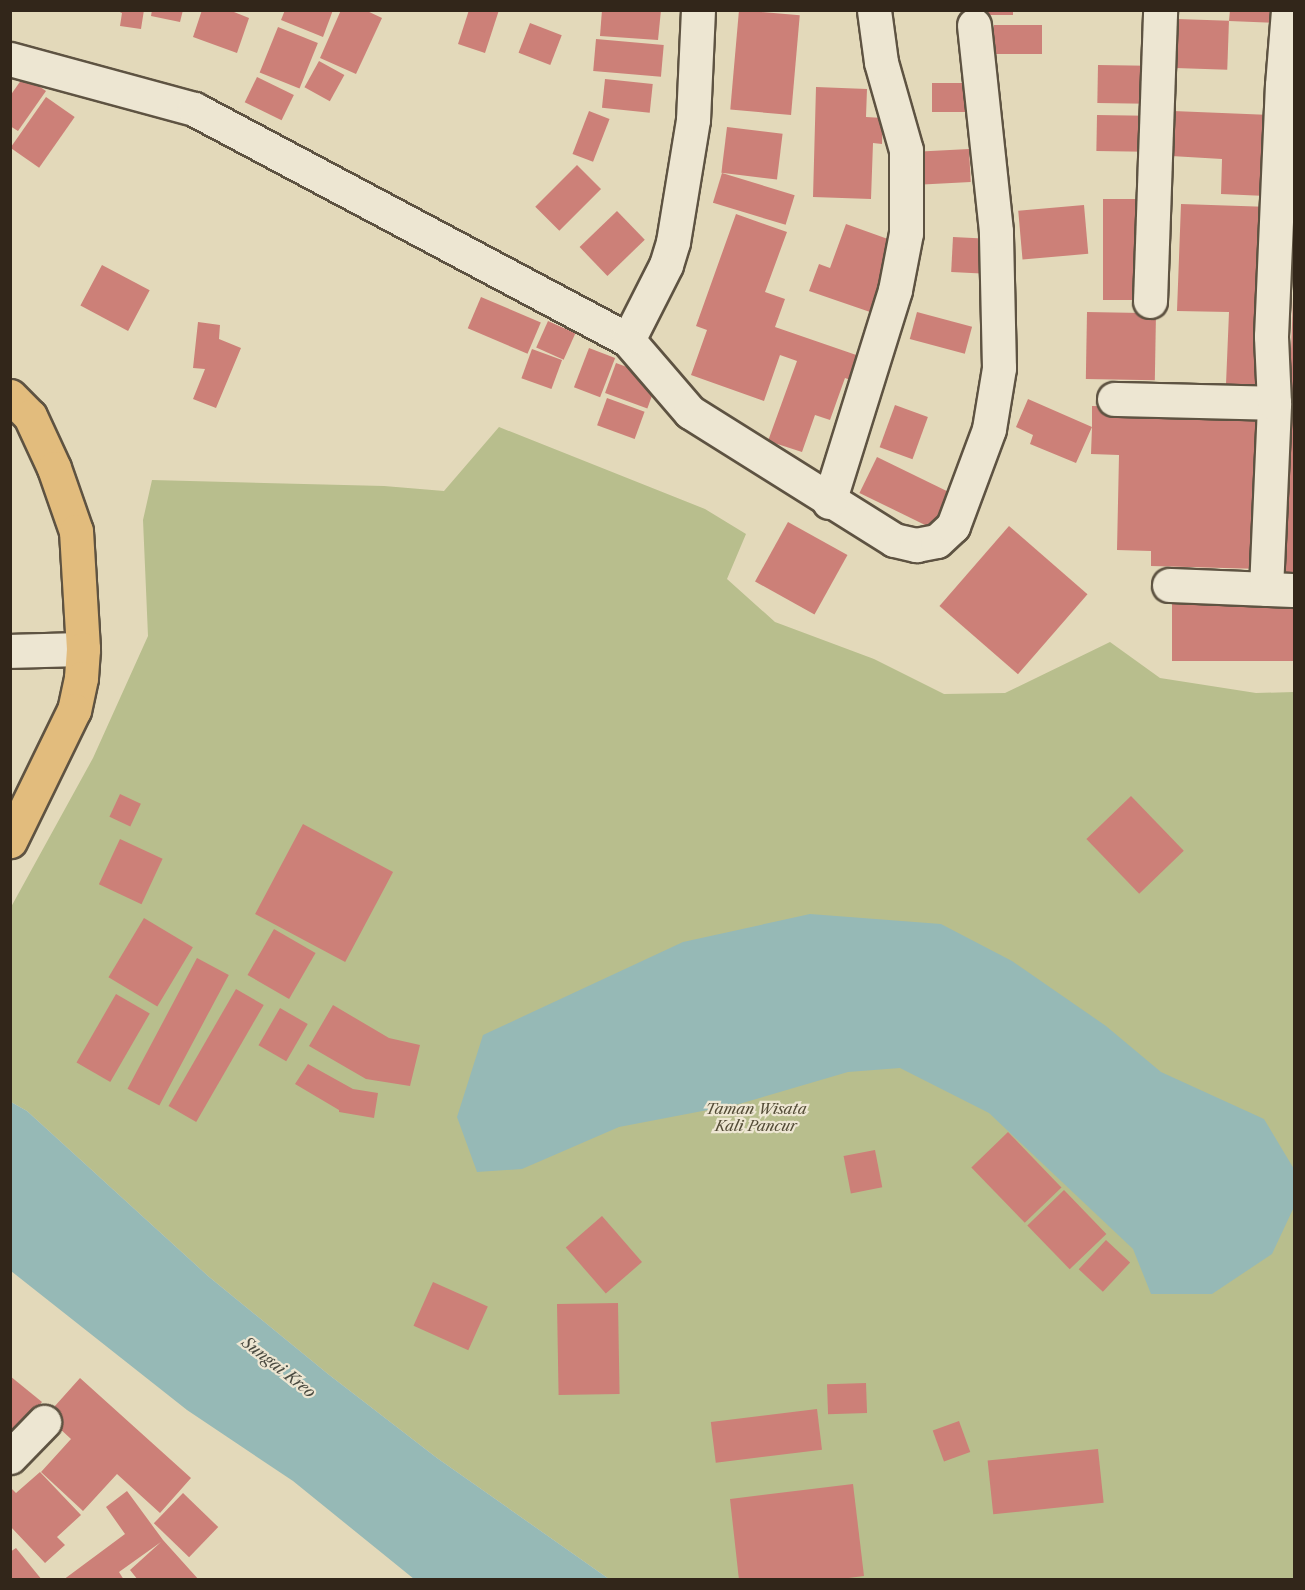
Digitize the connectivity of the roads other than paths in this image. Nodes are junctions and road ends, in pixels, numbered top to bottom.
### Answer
1 (698, 10) edge
2 (874, 10) edge
3 (1160, 10) edge
4 (1288, 10) edge
5 (974, 25) dead end
6 (10, 59) edge
7 (1150, 301) dead end
8 (628, 340) junction
9 (10, 396) edge
10 (1114, 399) dead end
11 (1274, 403) junction
12 (829, 502) junction
13 (1169, 585) dead end
14 (1280, 589) edge
15 (83, 649) junction
16 (10, 651) edge
17 (10, 841) edge
18 (44, 1422) dead end
19 (10, 1457) edge

1 - 8 street
2 - 12 street
3 - 7 street
4 - 11 street
5 - 12 street
6 - 8 street
8 - 12 street
9 - 15 main road
10 - 11 street
11 - 14 street
13 - 14 street
15 - 16 street
15 - 17 main road
18 - 19 street

